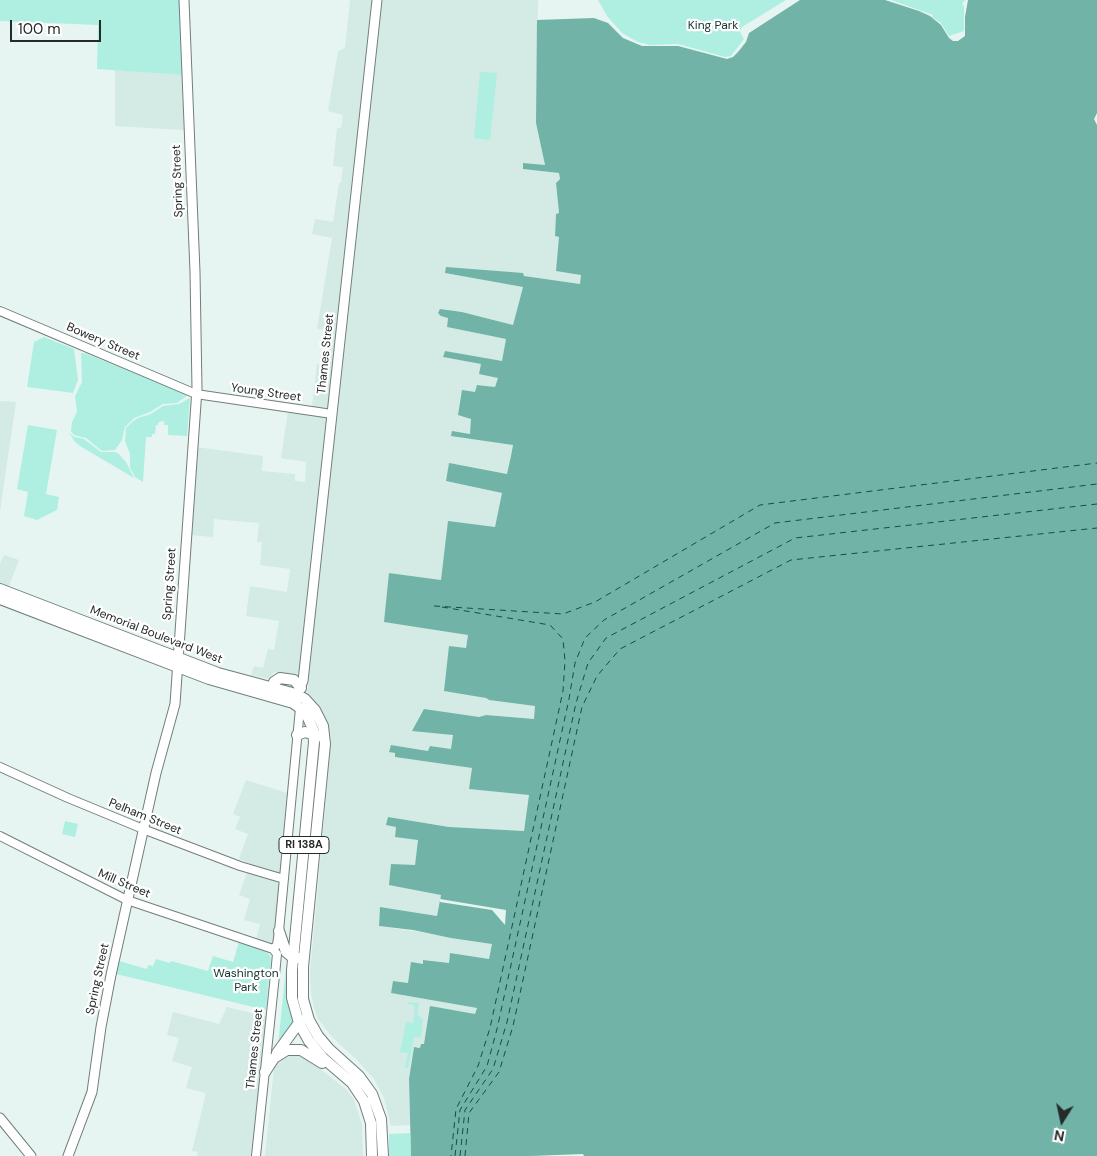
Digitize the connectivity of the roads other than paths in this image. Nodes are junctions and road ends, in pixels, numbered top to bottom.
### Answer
1 (184, 0) edge
2 (377, 0) edge
3 (0, 311) edge
4 (196, 394) junction
5 (332, 414) junction
6 (5, 591) edge
7 (0, 599) edge
8 (178, 662) junction
9 (298, 691) junction
10 (271, 692) junction
11 (283, 700) junction
12 (300, 708) junction
13 (314, 734) junction
14 (297, 735) junction
15 (325, 742) junction
16 (0, 767) edge
17 (143, 828) junction
18 (0, 836) edge
19 (284, 879) junction
20 (127, 900) junction
21 (279, 931) junction
22 (274, 948) junction
23 (299, 958) junction
24 (305, 1008) junction
25 (299, 1023) junction
26 (274, 1058) junction
27 (265, 1072) junction
28 (348, 1079) junction
29 (0, 1118) edge
30 (31, 1156) edge
31 (68, 1156) edge
32 (256, 1156) edge
33 (372, 1156) edge
34 (383, 1156) edge

1 - 4 main road, Spring Street
2 - 5 main road, Thames Street
3 - 4 street, Bowery Street
4 - 5 street, Young Street
4 - 8 main road, Spring Street
5 - 9 main road, Thames Street
6 - 8 main road, Memorial Boulevard West
7 - 8 main road, Memorial Boulevard West
8 - 10 main road, Memorial Boulevard West
8 - 17 main road, Spring Street
9 - 10 main road
9 - 11 main road
9 - 15 main road, RI 138A
10 - 11 main road, Memorial Boulevard West
11 - 12 main road, Memorial Boulevard West
12 - 13 main road, RI 138A
12 - 14 street, Thames Street
13 - 14 main road
13 - 15 main road
13 - 23 main road, RI 138A
14 - 19 street, Thames Street
15 - 23 main road, RI 138A
16 - 17 street, Pelham Street
17 - 19 street, Pelham Street
17 - 20 main road, Spring Street
18 - 20 street, Mill Street
19 - 21 street, Thames Street
20 - 22 street, Mill Street
20 - 31 main road, Spring Street
21 - 22 street, Thames Street
21 - 23 main road
22 - 27 street, Thames Street
23 - 24 main road, RI 138A
23 - 25 main road, RI 138A
24 - 25 main road
24 - 34 main road, RI 138A
25 - 26 main road
25 - 28 main road, RI 138A
26 - 27 main road
26 - 28 main road
27 - 32 street, Thames Street
28 - 33 main road, RI 138A
29 - 30 main road

